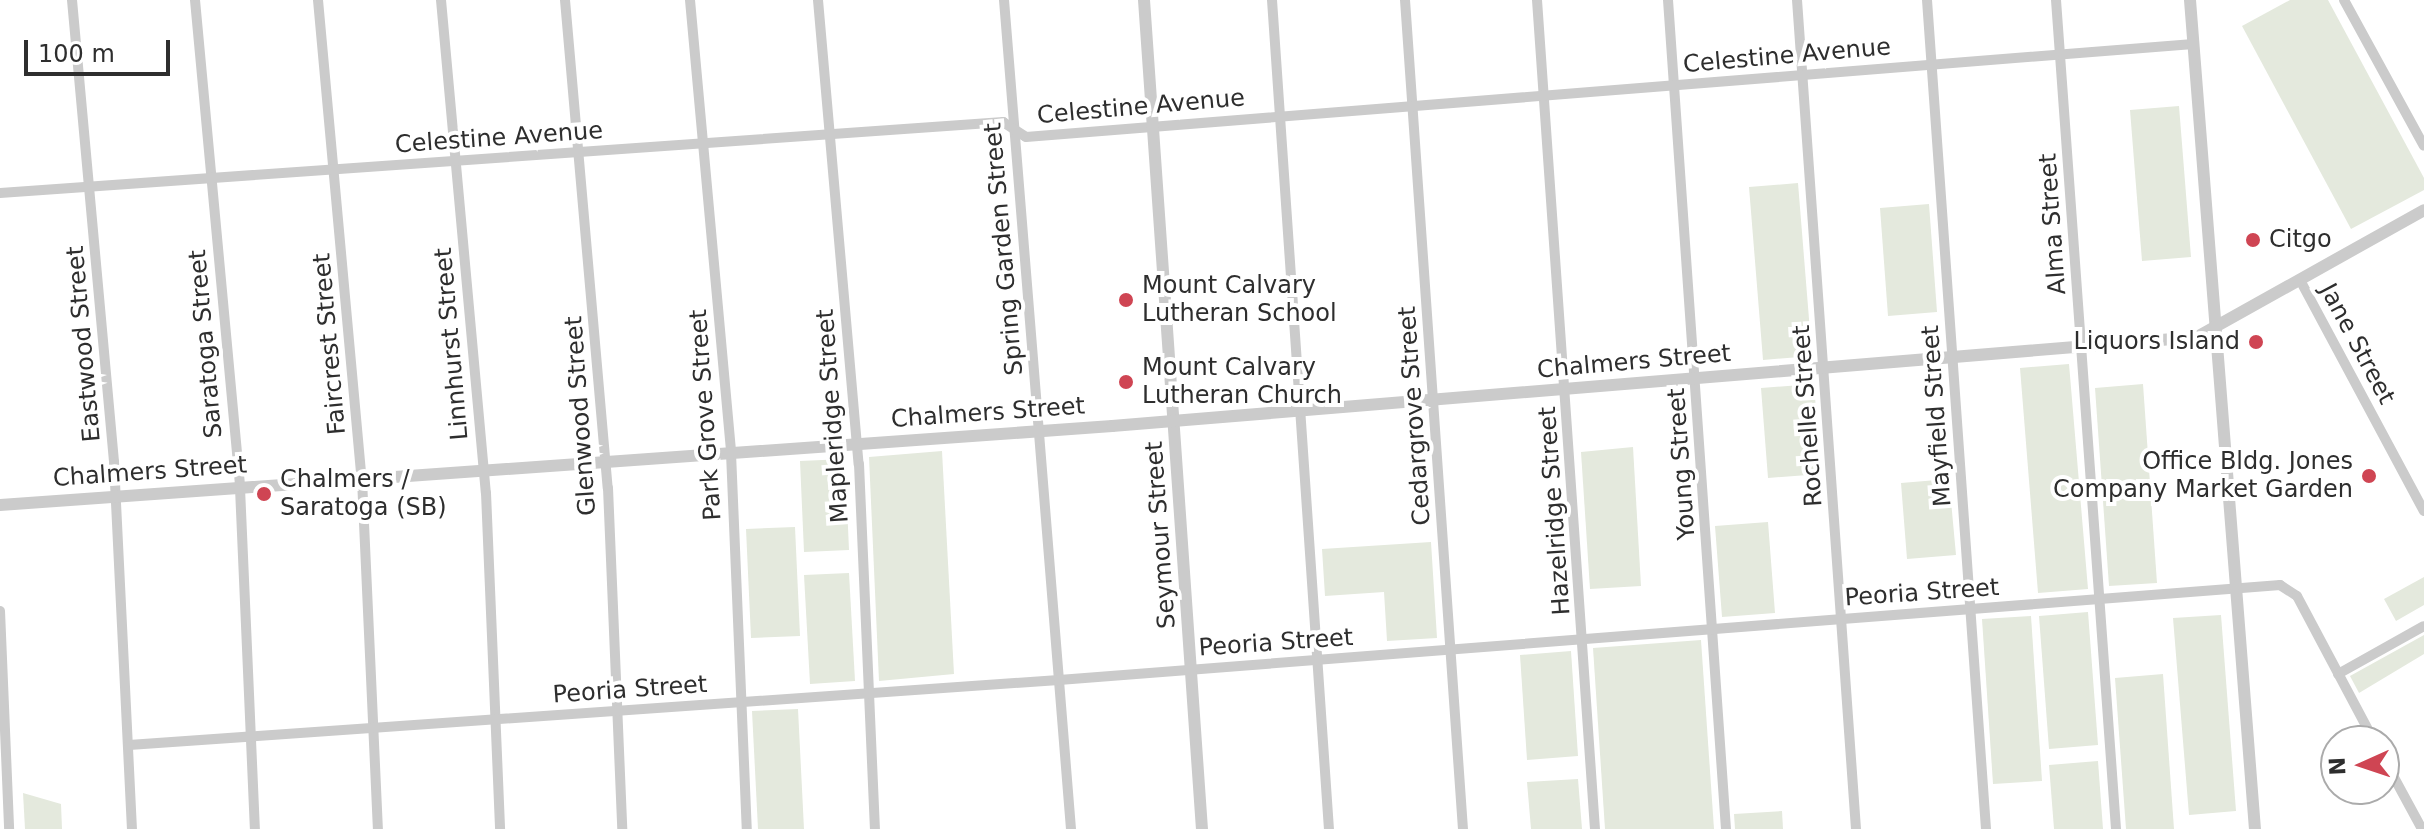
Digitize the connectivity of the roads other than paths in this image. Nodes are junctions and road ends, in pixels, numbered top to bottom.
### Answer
1 (72, 0) edge
2 (195, 0) edge
3 (318, 0) edge
4 (441, 0) edge
5 (565, 0) edge
6 (690, 0) edge
7 (818, 0) edge
8 (1004, 0) edge
9 (1144, 0) edge
10 (1272, 0) edge
11 (1405, 0) edge
12 (1537, 0) edge
13 (1668, 0) edge
14 (1797, 0) edge
15 (1927, 0) edge
16 (2056, 0) edge
17 (2190, 0) edge
18 (2344, 0) edge
19 (2193, 44) junction
20 (2060, 54) junction
21 (1932, 64) junction
22 (1803, 74) junction
23 (1674, 85) junction
24 (1545, 95) junction
25 (1413, 106) junction
26 (1281, 116) junction
27 (1154, 126) junction
28 (1014, 130) junction
29 (830, 134) junction
30 (703, 143) junction
31 (2424, 146) edge
32 (579, 152) junction
33 (456, 161) junction
34 (334, 169) junction
35 (212, 178) junction
36 (90, 187) junction
37 (0, 193) edge
38 (2424, 210) edge
39 (2300, 280) junction
40 (2213, 330) junction
41 (2081, 349) junction
42 (1952, 359) junction
43 (1826, 369) junction
44 (1697, 380) junction
45 (1567, 390) junction
46 (1435, 401) junction
47 (1303, 411) junction
48 (1176, 421) junction
49 (1039, 432) junction
50 (858, 445) junction
51 (731, 453) junction
52 (606, 462) junction
53 (484, 471) junction
54 (362, 479) junction
55 (240, 488) junction
56 (116, 497) junction
57 (0, 505) edge
58 (2424, 511) edge
59 (2235, 589) junction
60 (2101, 599) junction
61 (1971, 609) junction
62 (0, 611) edge
63 (1842, 619) junction
64 (2424, 626) edge
65 (1713, 629) junction
66 (1583, 639) junction
67 (1451, 650) junction
68 (1319, 660) junction
69 (1192, 669) junction
70 (2338, 674) junction
71 (1059, 680) junction
72 (869, 693) junction
73 (742, 702) junction
74 (617, 711) junction
75 (496, 719) junction
76 (2365, 725) edge
77 (373, 728) junction
78 (251, 737) junction
79 (129, 745) junction
80 (2400, 788) edge
81 (9, 829) edge
82 (132, 829) edge
83 (255, 829) edge
84 (378, 829) edge
85 (500, 829) edge
86 (622, 829) edge
87 (747, 829) edge
88 (875, 829) edge
89 (1071, 829) edge
90 (1202, 829) edge
91 (1329, 829) edge
92 (1463, 829) edge
93 (1595, 829) edge
94 (1726, 829) edge
95 (1856, 829) edge
96 (1986, 829) edge
97 (2116, 829) edge
98 (2255, 829) edge
99 (2422, 829) edge

1 - 36 street, Eastwood Street
2 - 35 street, Saratoga Street
3 - 34 street, Faircrest Street
4 - 33 street, Linnhurst Street
5 - 32 street, Glenwood Street
6 - 30 street, Park Grove Street
7 - 29 street, Mapleridge Street
8 - 28 street, Spring Garden Street
9 - 27 street, Seymour Street
10 - 26 street
11 - 25 street, Cedargrove Street
12 - 24 street, Hazelridge Street
13 - 23 street, Young Street
14 - 22 street, Rochelle Street
15 - 21 street, Mayfield Street
16 - 20 street, Alma Street
17 - 19 street
18 - 31 street
19 - 20 street, Celestine Avenue
19 - 40 street
20 - 21 street, Celestine Avenue
20 - 41 street, Alma Street
21 - 22 street, Celestine Avenue
21 - 42 street, Mayfield Street
22 - 23 street, Celestine Avenue
22 - 43 street, Rochelle Street
23 - 24 street, Celestine Avenue
23 - 44 street, Young Street
24 - 25 street, Celestine Avenue
24 - 45 street, Hazelridge Street
25 - 26 street, Celestine Avenue
25 - 46 street, Cedargrove Street
26 - 27 street, Celestine Avenue
26 - 47 street
27 - 28 street, Celestine Avenue
27 - 48 street, Seymour Street
28 - 29 street, Celestine Avenue
28 - 49 street, Spring Garden Street
29 - 30 street, Celestine Avenue
29 - 50 street, Mapleridge Street
30 - 32 street, Celestine Avenue
30 - 51 street, Park Grove Street
32 - 33 street, Celestine Avenue
32 - 52 street, Glenwood Street
33 - 34 street, Celestine Avenue
33 - 53 street, Linnhurst Street
34 - 35 street, Celestine Avenue
34 - 54 street, Faircrest Street
35 - 36 street, Celestine Avenue
35 - 55 street, Saratoga Street
36 - 37 street, Celestine Avenue
36 - 56 street, Eastwood Street
38 - 39 street, Chalmers Street
39 - 40 street, Chalmers Street
39 - 58 street, Jane Street
40 - 41 street, Chalmers Street
40 - 59 street
41 - 42 street, Chalmers Street
41 - 60 street, Alma Street
42 - 43 street, Chalmers Street
42 - 61 street, Mayfield Street
43 - 44 street, Chalmers Street
43 - 63 street, Rochelle Street
44 - 45 street, Chalmers Street
44 - 65 street, Young Street
45 - 46 street, Chalmers Street
45 - 66 street, Hazelridge Street
46 - 47 street, Chalmers Street
46 - 67 street, Cedargrove Street
47 - 48 street, Chalmers Street
47 - 68 street
48 - 49 street, Chalmers Street
48 - 69 street, Seymour Street
49 - 50 street, Chalmers Street
49 - 71 street, Spring Garden Street
50 - 51 street, Chalmers Street
50 - 72 street, Mapleridge Street
51 - 52 street, Chalmers Street
51 - 73 street, Park Grove Street
52 - 53 street, Chalmers Street
52 - 74 street, Glenwood Street
53 - 54 street, Chalmers Street
53 - 75 street, Linnhurst Street
54 - 55 street, Chalmers Street
54 - 77 street, Faircrest Street
55 - 56 street, Chalmers Street
55 - 78 street, Saratoga Street
56 - 57 street, Chalmers Street
56 - 79 street, Eastwood Street
59 - 60 street, Peoria Street
59 - 70 street, Peoria Street
59 - 98 street
60 - 61 street, Peoria Street
60 - 97 street, Alma Street
61 - 63 street, Peoria Street
61 - 96 street, Mayfield Street
62 - 81 street
63 - 65 street, Peoria Street
63 - 95 street, Rochelle Street
64 - 70 street
65 - 66 street, Peoria Street
65 - 94 street, Young Street
66 - 67 street, Peoria Street
66 - 93 street, Hazelridge Street
67 - 68 street, Peoria Street
67 - 92 street, Cedargrove Street
68 - 69 street, Peoria Street
68 - 91 street
69 - 71 street, Peoria Street
69 - 90 street, Seymour Street
70 - 76 street
71 - 72 street, Peoria Street
71 - 89 street, Spring Garden Street
72 - 73 street, Peoria Street
72 - 88 street, Mapleridge Street
73 - 74 street, Peoria Street
73 - 87 street, Park Grove Street
74 - 75 street, Peoria Street
74 - 86 street, Glenwood Street
75 - 77 street, Peoria Street
75 - 85 street, Linnhurst Street
77 - 78 street, Peoria Street
77 - 84 street, Faircrest Street
78 - 79 street, Peoria Street
78 - 83 street, Saratoga Street
79 - 82 street, Eastwood Street
80 - 99 street

